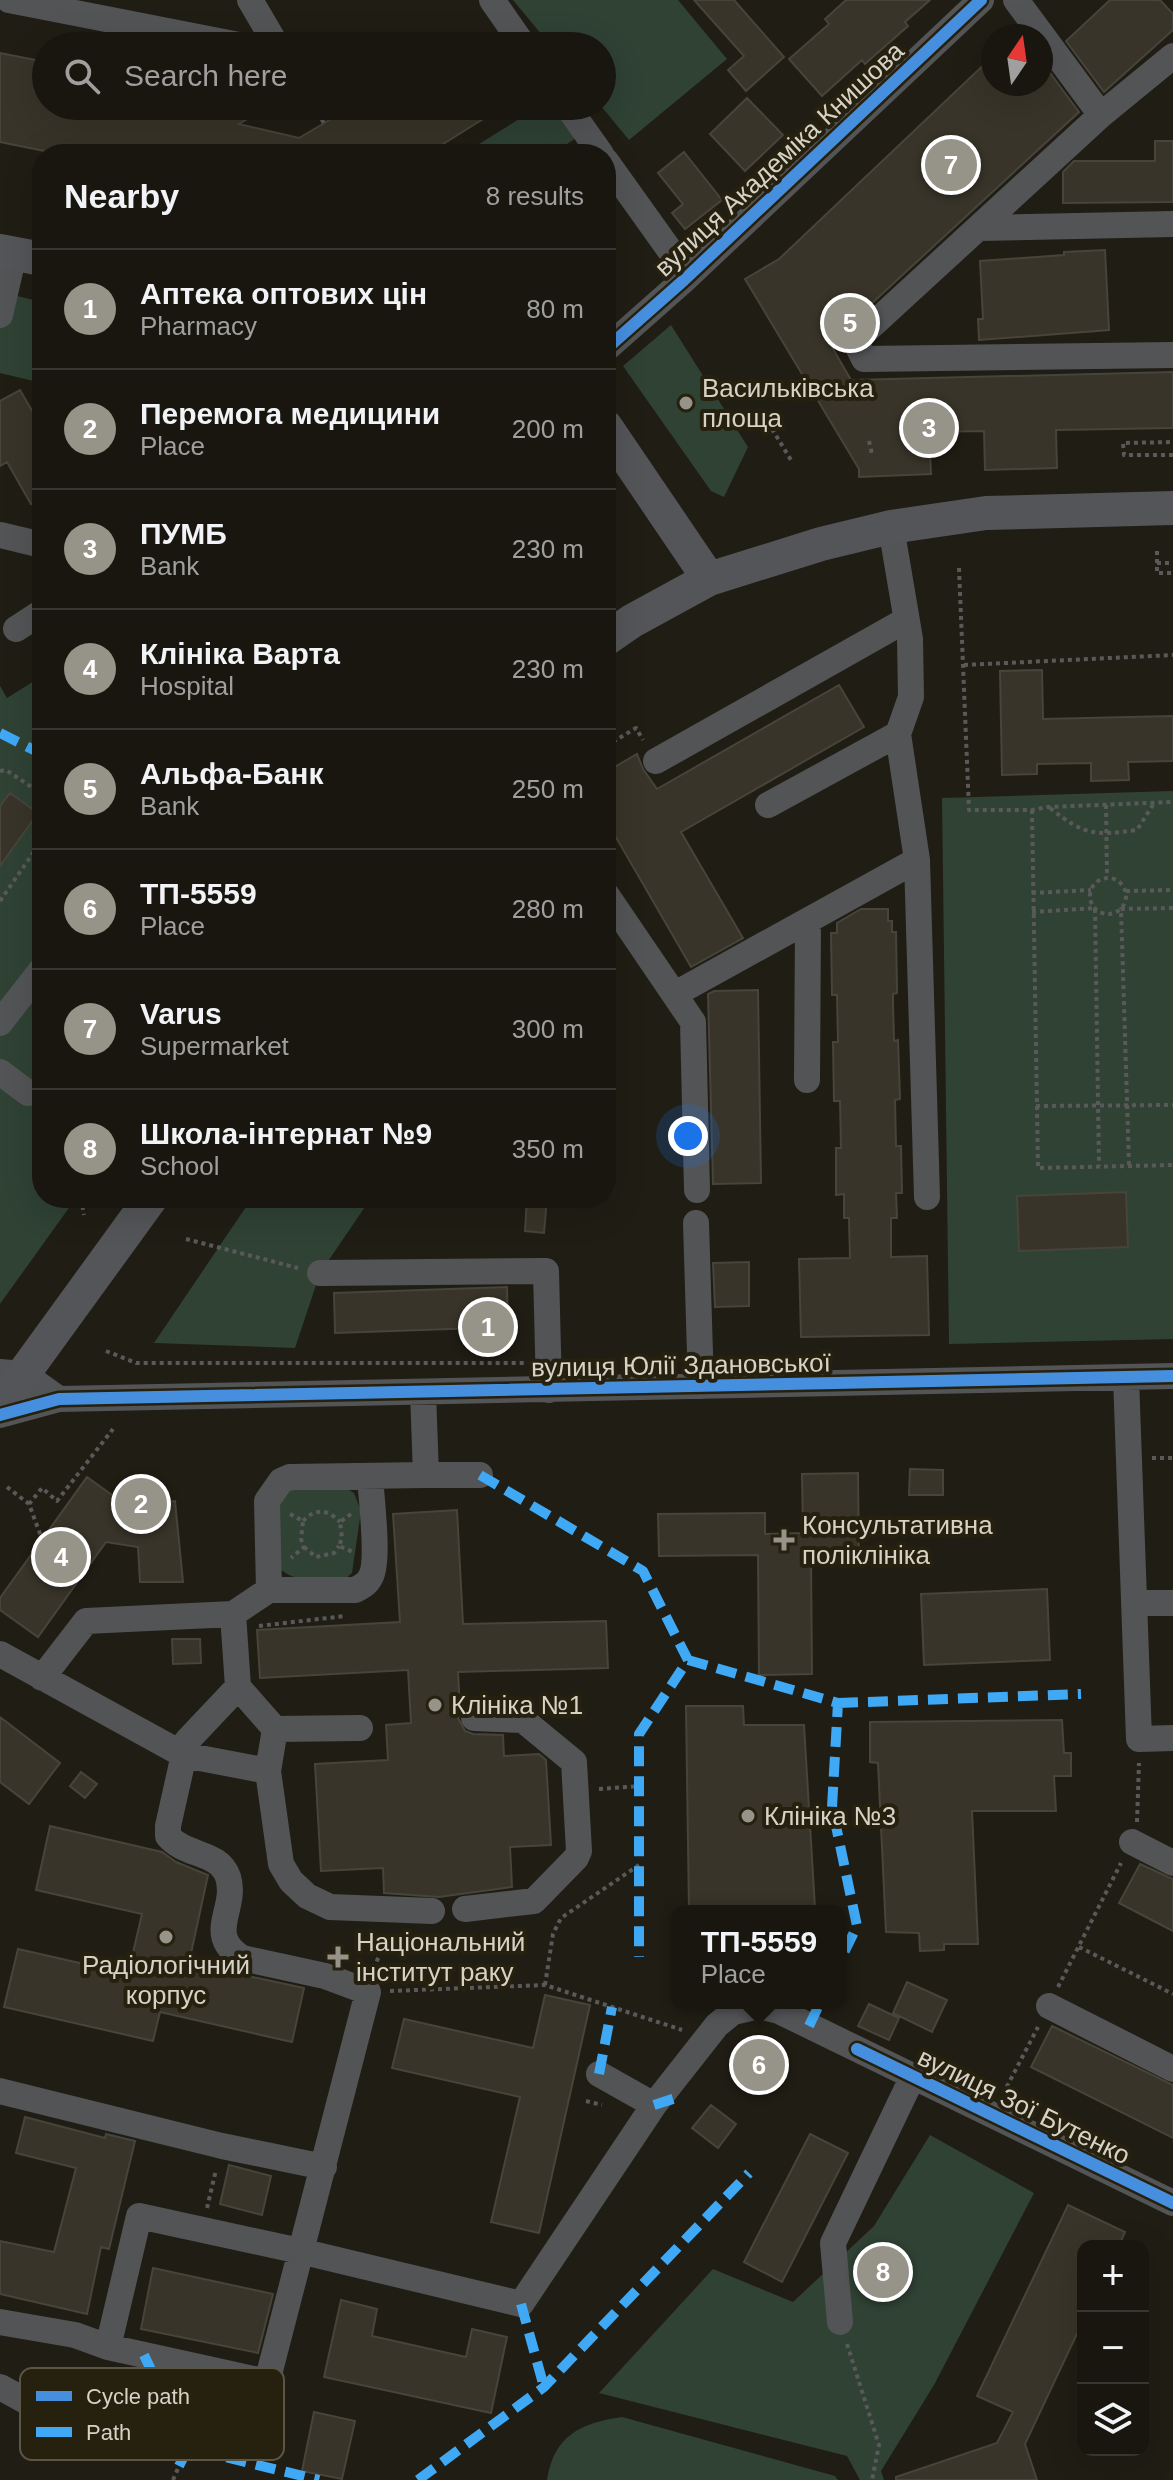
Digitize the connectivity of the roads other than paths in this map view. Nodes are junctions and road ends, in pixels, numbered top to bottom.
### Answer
1 (9, 0) edge
2 (250, 0) edge
3 (492, 0) edge
4 (981, 0) edge
5 (1016, 0) edge
6 (172, 32) edge
7 (269, 32) edge
8 (514, 32) edge
9 (1173, 56) edge
10 (1101, 115) junction
11 (577, 120) edge
12 (594, 144) edge
13 (616, 175) edge
14 (1173, 224) edge
15 (978, 228) junction
16 (19, 255) edge
17 (684, 280) junction
18 (0, 315) edge
19 (616, 340) edge
20 (1173, 355) edge
21 (616, 442) edge
22 (1173, 508) edge
23 (891, 527) junction
24 (0, 535) edge
25 (32, 543) edge
26 (709, 579) junction
27 (32, 619) edge
28 (906, 620) junction
29 (16, 629) dead end
30 (616, 632) edge
31 (898, 734) junction
32 (656, 761) dead end
33 (768, 805) dead end
34 (917, 860) junction
35 (616, 908) edge
36 (808, 922) junction
37 (32, 982) edge
38 (675, 994) junction
39 (0, 1023) edge
40 (0, 1072) edge
41 (807, 1080) dead end
42 (28, 1093) dead end
43 (697, 1190) dead end
44 (927, 1197) dead end
45 (143, 1208) edge
46 (696, 1223) dead end
47 (320, 1273) road end
48 (12, 1373) edge
49 (1173, 1376) edge
50 (1126, 1377) junction
51 (701, 1386) junction
52 (549, 1390) junction
53 (423, 1392) junction
54 (59, 1399) junction
55 (0, 1406) edge
56 (0, 1415) edge
57 (426, 1475) junction
58 (480, 1475) dead end
59 (370, 1476) junction
60 (269, 1590) junction
61 (1135, 1603) junction
62 (1173, 1603) edge
63 (233, 1614) junction
64 (0, 1654) edge
65 (42, 1678) junction
66 (238, 1687) junction
67 (474, 1718) dead end
68 (360, 1728) dead end
69 (275, 1729) junction
70 (1173, 1738) edge
71 (184, 1755) junction
72 (268, 1771) junction
73 (1132, 1842) road end
74 (1173, 1863) edge
75 (465, 1909) dead end
76 (432, 1911) dead end
77 (1049, 2006) road end
78 (746, 2009) edge
79 (771, 2009) edge
80 (1173, 2069) edge
81 (599, 2074) dead end
82 (913, 2076) junction
83 (0, 2091) edge
84 (654, 2105) junction
85 (324, 2167) junction
86 (1173, 2203) edge
87 (300, 2251) junction
88 (0, 2322) edge
89 (840, 2322) road end
90 (108, 2347) junction
91 (203, 2368) edge
92 (271, 2368) edge
93 (0, 2387) edge
94 (20, 2398) edge

1 - 6 street
2 - 7 street
3 - 8 street
4 - 17 street, вулиця Академіка Книшова
5 - 10 street
9 - 10 street
10 - 15 street
11 - 12 street
13 - 17 street
14 - 15 street
15 - 20 street
16 - 18 street
17 - 19 street, вулиця Академіка Книшова
21 - 26 main road
22 - 23 main road
23 - 26 main road
23 - 28 street
24 - 25 street
26 - 30 main road
27 - 29 street
28 - 31 street
28 - 32 street
31 - 33 street
31 - 34 street
34 - 36 street
34 - 44 street
35 - 38 street
36 - 38 street
36 - 41 street
37 - 39 street
38 - 43 street
40 - 42 street
45 - 48 main road
46 - 51 street
47 - 52 street
48 - 54 street
48 - 55 main road
49 - 50 street, вулиця Юлії Здановської
50 - 51 street, вулиця Юлії Здановської
50 - 61 street
51 - 52 street, вулиця Юлії Здановської
52 - 53 street, вулиця Юлії Здановської
53 - 54 street, вулиця Юлії Здановської
53 - 57 street
54 - 56 street, вулиця Юлії Здановської
57 - 58 street
57 - 59 street
59 - 60 street
59 - 60 street
60 - 63 street
61 - 62 street
61 - 70 street
63 - 65 street
63 - 66 street
64 - 65 street
65 - 71 street
66 - 69 street
66 - 71 street
67 - 75 street
68 - 69 street
69 - 72 street
71 - 72 street
71 - 85 street
72 - 76 street
73 - 74 street
77 - 80 street
78 - 84 street, вулиця Зої Бутенко
79 - 82 street, вулиця Зої Бутенко
81 - 84 street
82 - 86 street, вулиця Зої Бутенко
82 - 89 street
83 - 85 street
84 - 87 street, вулиця Зої Бутенко
85 - 87 street
87 - 90 street
87 - 92 street
88 - 90 street
90 - 91 street
93 - 94 street

